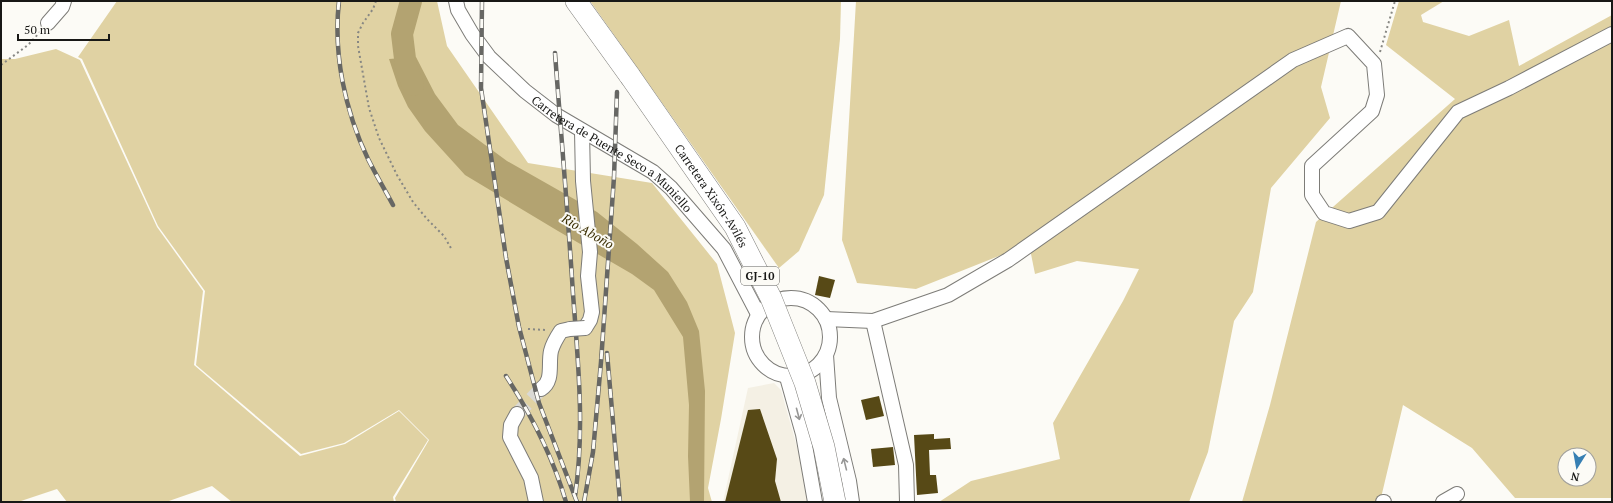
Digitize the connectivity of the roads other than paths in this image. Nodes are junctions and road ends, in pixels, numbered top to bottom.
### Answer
1 (64, 1) edge
2 (456, 1) edge
3 (576, 1) edge
4 (48, 23) road end
5 (1612, 34) edge
6 (582, 131) junction
7 (758, 314) junction
8 (826, 319) junction
9 (873, 322) junction
10 (826, 355) junction
11 (787, 377) junction
12 (541, 389) tunnel mouth
13 (517, 414) tunnel mouth
14 (1457, 494) dead end
15 (536, 502) edge
16 (815, 502) edge
17 (835, 502) edge
18 (852, 502) edge
19 (907, 502) edge
20 (1443, 502) edge

1 - 4 street
2 - 6 street, Carretera de Puente Seco a Muniello
3 - 17 highway, Carretera Xixón-Avilés / GJ-10, bridge
5 - 9 street
6 - 7 street, Carretera de Puente Seco a Muniello
6 - 12 street, bridge
7 - 8 street
7 - 11 street
8 - 9 street
8 - 10 street
9 - 19 street
10 - 11 street
18 -> 10 street
11 -> 16 street
13 - 15 street
14 - 20 street

